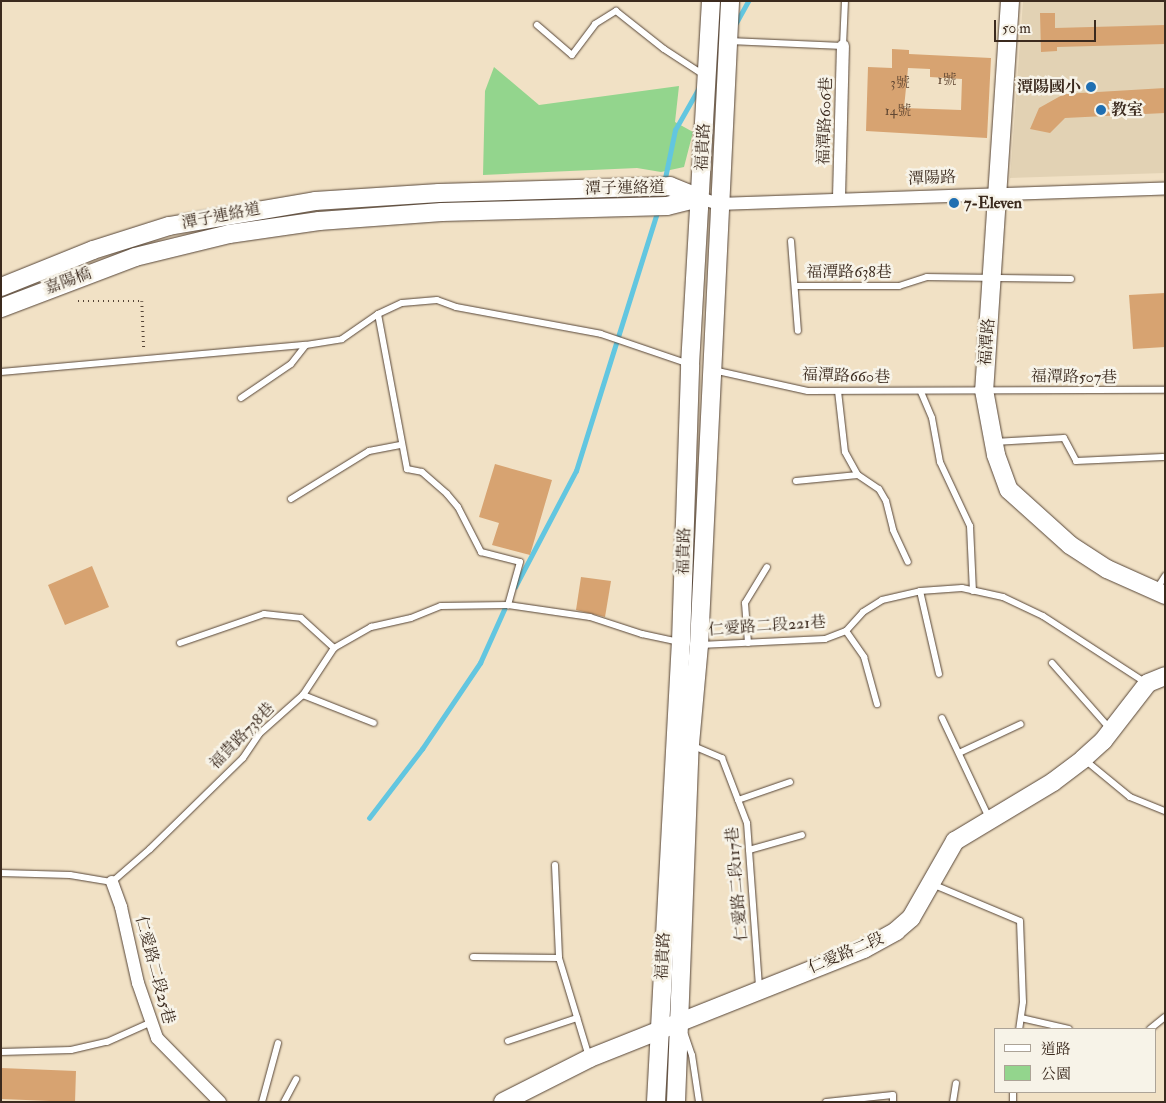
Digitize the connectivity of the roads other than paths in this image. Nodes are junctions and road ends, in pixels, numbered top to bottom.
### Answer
1 (711, 1) edge
2 (730, 1) edge
3 (845, 1) edge
4 (1010, 1) edge
5 (537, 25) dead end
6 (728, 41) junction
7 (843, 46) junction
8 (707, 77) junction
9 (1165, 188) edge
10 (998, 192) junction
11 (839, 197) junction
12 (700, 198) junction
13 (718, 204) junction
14 (130, 238) joint
15 (791, 241) dead end
16 (135, 257) joint
17 (1071, 278) dead end
18 (992, 280) junction
19 (795, 286) junction
20 (1, 287) edge
21 (1, 308) edge
22 (378, 314) junction
23 (798, 331) dead end
24 (306, 345) junction
25 (690, 365) junction
26 (710, 370) junction
27 (1, 372) edge
28 (984, 390) junction
29 (1165, 390) edge
30 (838, 391) junction
31 (921, 392) junction
32 (242, 398) dead end
33 (993, 442) junction
34 (400, 445) junction
35 (1163, 457) dead end
36 (858, 475) junction
37 (796, 482) dead end
38 (291, 499) dead end
39 (908, 562) dead end
40 (767, 566) dead end
41 (1165, 576) edge
42 (920, 591) junction
43 (973, 591) junction
44 (1160, 593) edge
45 (508, 605) junction
46 (846, 631) junction
47 (681, 642) junction
48 (748, 643) junction
49 (180, 644) dead end
50 (698, 645) junction
51 (334, 648) junction
52 (1052, 663) dead end
53 (938, 674) dead end
54 (1165, 676) edge
55 (1148, 683) junction
56 (303, 695) junction
57 (877, 704) dead end
58 (942, 718) dead end
59 (374, 723) dead end
60 (1021, 724) dead end
61 (1111, 731) junction
62 (690, 744) junction
63 (959, 753) junction
64 (1083, 759) junction
65 (790, 782) dead end
66 (738, 800) junction
67 (1165, 811) edge
68 (990, 819) junction
69 (802, 835) dead end
70 (749, 850) junction
71 (555, 865) dead end
72 (1, 873) edge
73 (112, 882) junction
74 (930, 883) junction
75 (473, 957) dead end
76 (558, 958) junction
77 (759, 988) junction
78 (1165, 1017) edge
79 (577, 1018) junction
80 (1021, 1018) junction
81 (679, 1020) junction
82 (152, 1022) junction
83 (659, 1028) junction
84 (1019, 1028) edge
85 (1065, 1028) edge
86 (1151, 1028) edge
87 (508, 1041) dead end
88 (278, 1043) dead end
89 (1, 1052) edge
90 (590, 1058) junction
91 (296, 1079) dead end
92 (956, 1083) dead end
93 (220, 1102) edge
94 (262, 1102) edge
95 (284, 1102) edge
96 (503, 1102) edge
97 (656, 1102) edge
98 (676, 1102) edge
99 (699, 1102) edge
100 (826, 1102) edge
101 (893, 1102) edge
102 (953, 1102) edge

1 - 8 street, 福貴路
2 - 6 street, 福貴路
3 - 7 lane
4 - 10 street, 福潭路
5 - 8 lane
6 - 7 lane
6 - 13 street, 福貴路
7 - 11 street, 福潭路606巷
8 - 12 street, 福貴路
9 - 10 street, 潭陽路
10 - 11 street, 潭陽路
10 - 18 street, 福潭路
11 - 13 street, 潭陽路
12 - 13 street, 潭陽路
12 - 14 street, 潭子連絡道
12 - 16 street, 潭子連絡道
12 - 25 street, 福貴路
13 - 26 street, 福貴路
14 - 20 street, 嘉陽橋
15 - 19 lane
16 - 21 street, 嘉陽橋
17 - 18 lane, 福潭路638巷
18 - 19 lane, 福潭路638巷
18 - 28 street, 福潭路
19 - 23 lane
22 - 24 lane
22 - 25 lane
22 - 34 lane
24 - 27 lane
24 - 32 lane
25 - 47 street, 福貴路
26 - 30 lane, 福潭路660巷
26 - 50 street, 福貴路
28 - 29 lane, 福潭路507巷
28 - 31 lane, 福潭路660巷
28 - 33 street, 福潭路
30 - 31 lane, 福潭路660巷
30 - 36 lane
31 - 43 lane
33 - 35 lane
33 - 44 street, 福潭路
34 - 38 lane
34 - 45 lane
36 - 37 lane
36 - 39 lane
40 - 48 lane
41 - 44 lane
42 - 43 lane, 仁愛路二段221巷
42 - 46 lane, 仁愛路二段221巷
42 - 53 lane
43 - 55 lane, 仁愛路二段221巷
45 - 47 lane, 福貴路738巷
45 - 51 lane, 福貴路738巷
46 - 48 lane, 仁愛路二段221巷
46 - 57 lane
47 - 50 lane, 仁愛路二段221巷
47 - 83 street, 福貴路
48 - 50 lane, 仁愛路二段221巷
49 - 51 lane
50 - 62 street, 福貴路
51 - 56 lane, 福貴路738巷
52 - 61 lane
54 - 55 street, 仁愛路二段
55 - 61 street, 仁愛路二段
56 - 59 lane
56 - 73 lane, 福貴路738巷
58 - 63 lane
60 - 63 lane
61 - 64 street, 仁愛路二段
62 - 66 lane, 仁愛路二段117巷
62 - 81 street, 福貴路
63 - 68 lane
64 - 67 lane
64 - 68 street, 仁愛路二段
65 - 66 lane
66 - 70 lane, 仁愛路二段117巷
68 - 74 street, 仁愛路二段
69 - 70 lane
70 - 77 lane, 仁愛路二段117巷
71 - 76 lane
72 - 73 lane
73 - 82 street, 仁愛路二段25巷
74 - 77 street, 仁愛路二段
74 - 80 lane
75 - 76 lane
76 - 79 lane
77 - 81 street, 仁愛路二段
78 - 86 lane
79 - 87 lane
79 - 90 lane
80 - 84 lane
80 - 85 lane
81 - 83 street, 仁愛路二段
81 - 98 street, 福貴路
81 - 99 lane
82 - 89 lane
82 - 93 street, 仁愛路二段25巷
83 - 90 street, 仁愛路二段
83 - 97 street, 福貴路
88 - 94 lane
90 - 96 street, 仁愛路二段
91 - 95 lane
92 - 102 lane
100 - 101 lane

